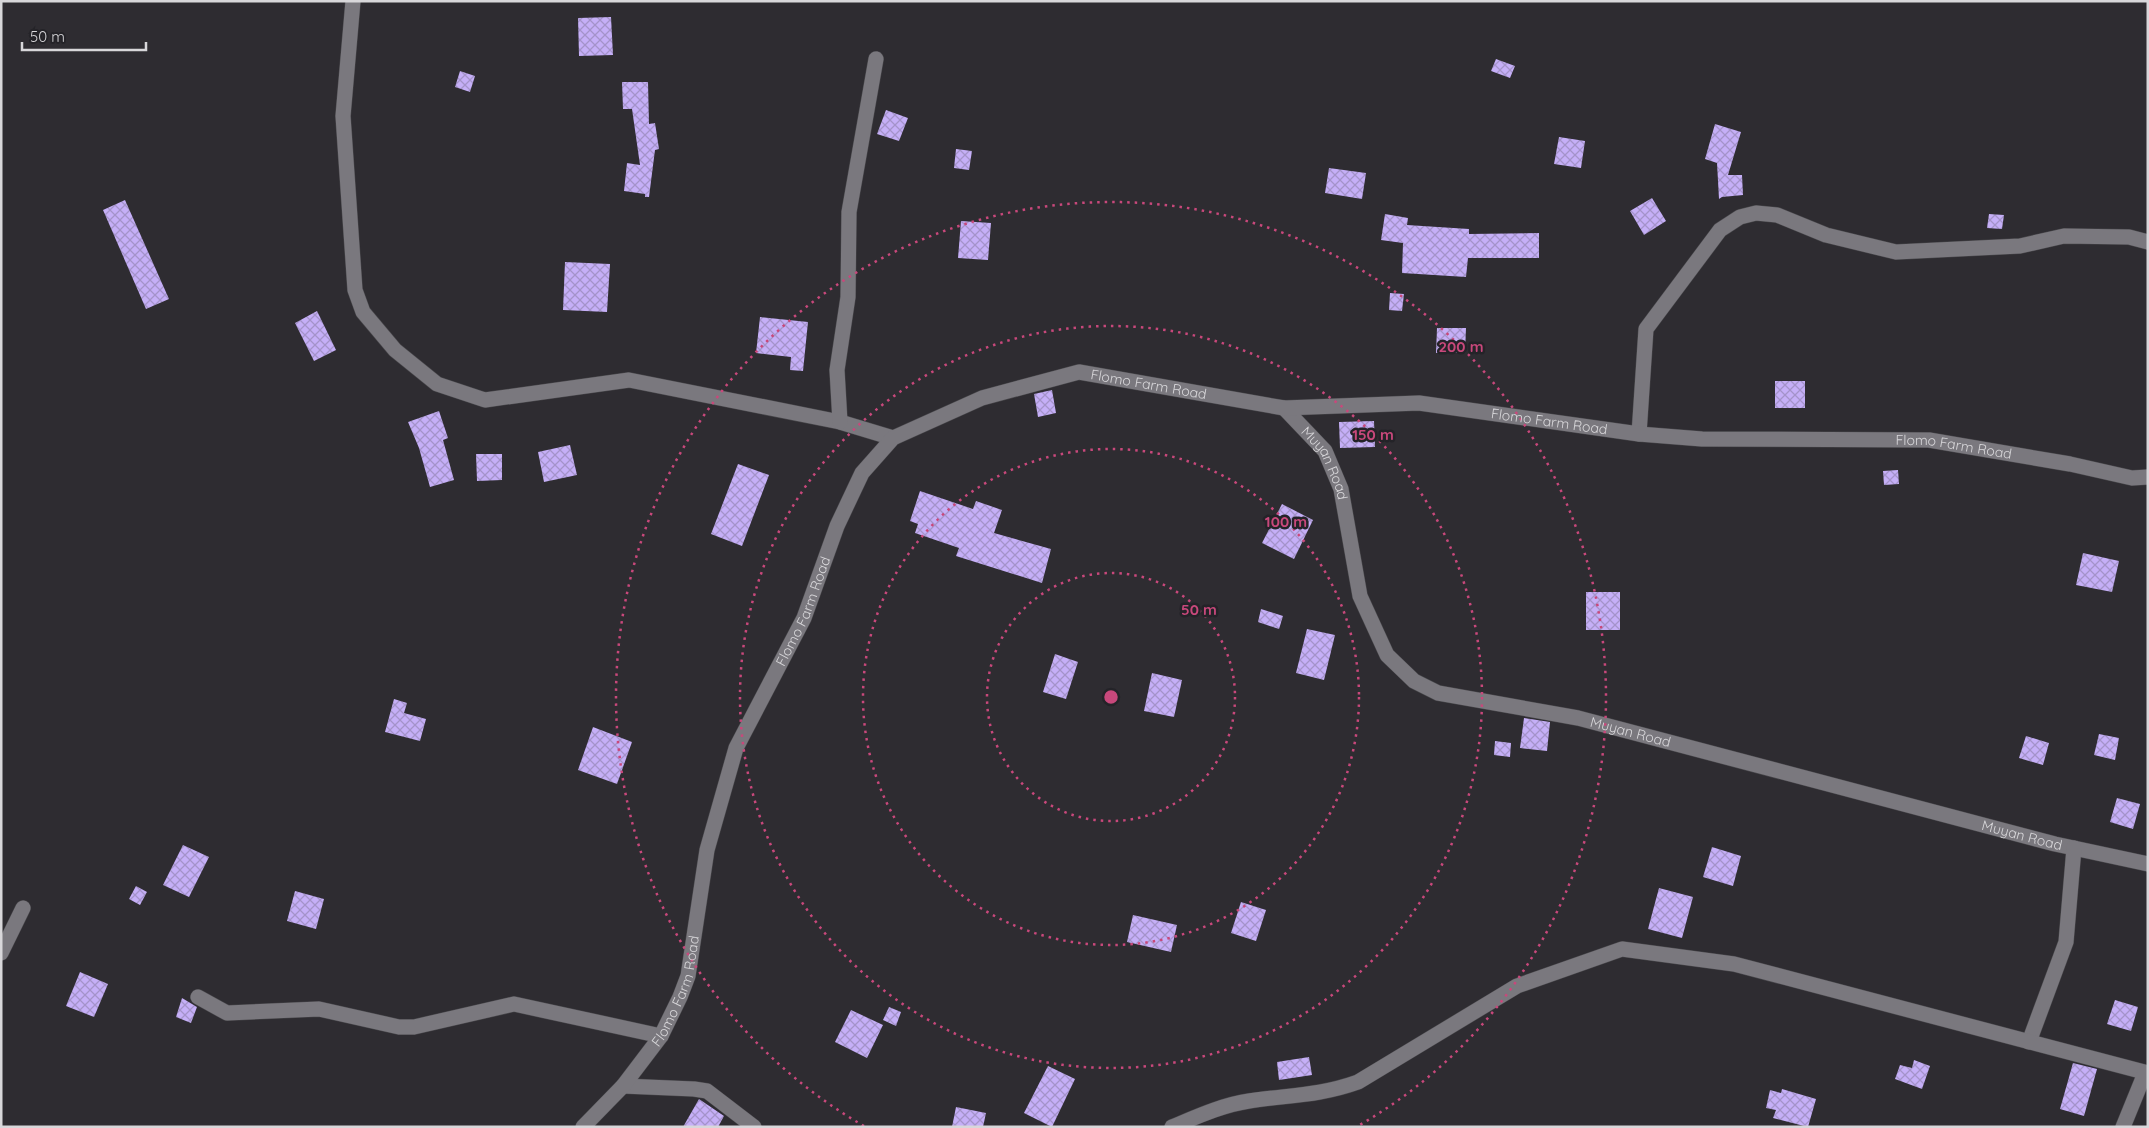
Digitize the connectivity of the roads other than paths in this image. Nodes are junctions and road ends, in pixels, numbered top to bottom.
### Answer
1 (353, 1) edge
2 (876, 59) dead end
3 (2148, 242) edge
4 (1284, 408) junction
5 (840, 422) junction
6 (1639, 434) junction
7 (893, 438) junction
8 (2148, 478) edge
9 (2074, 848) junction
10 (2148, 864) edge
11 (23, 908) dead end
12 (1, 953) edge
13 (198, 998) dead end
14 (661, 1036) junction
15 (2029, 1042) junction
16 (2146, 1073) edge
17 (622, 1086) junction
18 (584, 1127) edge
19 (754, 1127) edge
20 (1172, 1127) edge
21 (2124, 1127) edge

1 - 5 street
2 - 5 street
3 - 6 street
4 - 6 street, Flomo Farm Road
4 - 7 street, Flomo Farm Road
4 - 9 street, Muyan Road
5 - 7 street
6 - 8 street, Flomo Farm Road
7 - 14 street, Flomo Farm Road
9 - 10 street, Muyan Road
9 - 15 street
11 - 12 street
13 - 14 street
14 - 17 street, Flomo Farm Road
15 - 16 street
15 - 20 street
16 - 21 street
17 - 18 street, Flomo Farm Road
17 - 19 street

